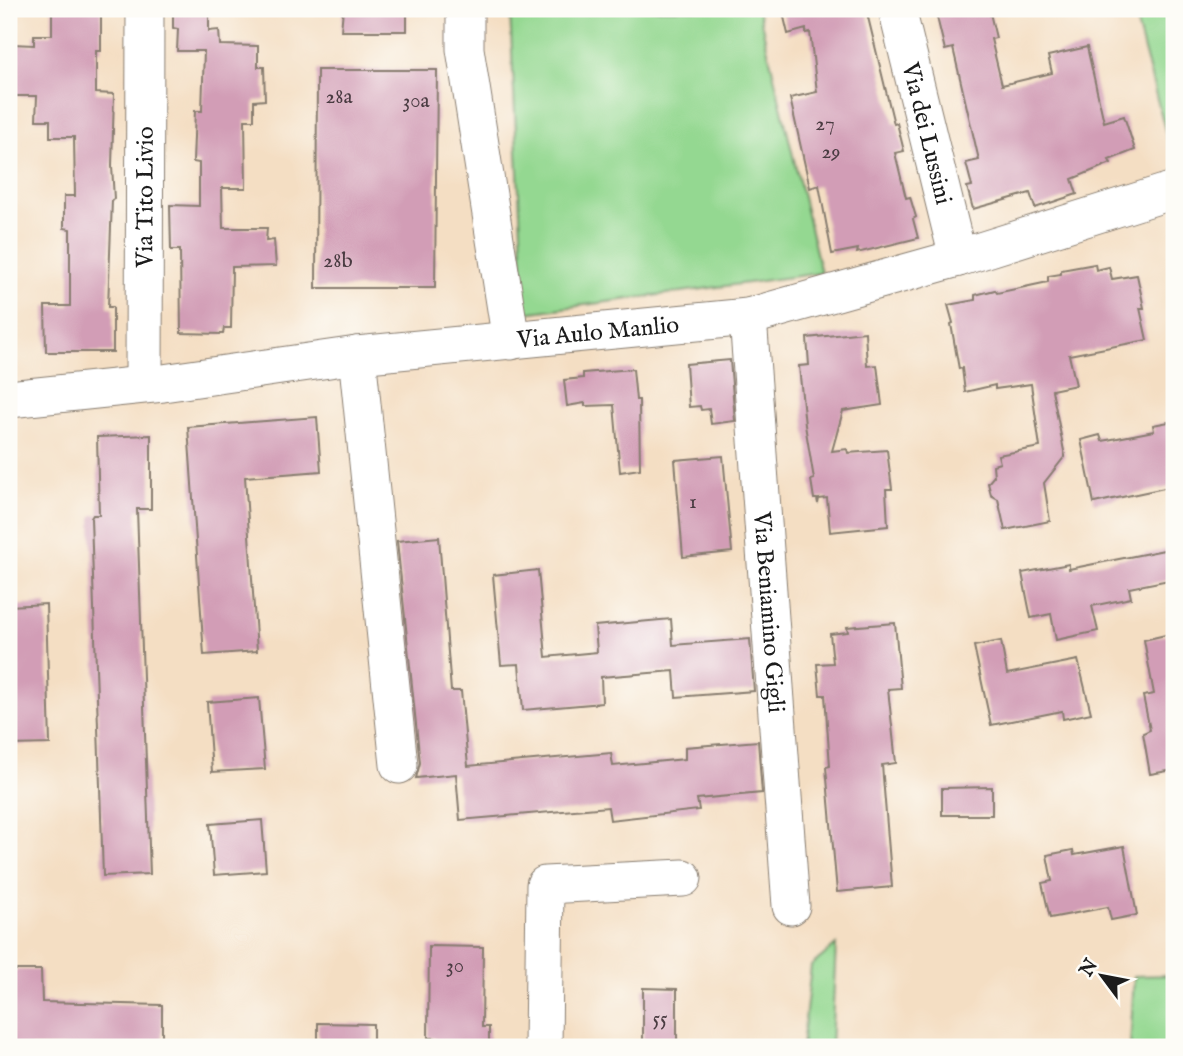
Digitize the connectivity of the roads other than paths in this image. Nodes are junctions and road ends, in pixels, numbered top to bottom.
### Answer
1 (145, 9) edge
2 (465, 9) edge
3 (898, 9) edge
4 (1174, 190) edge
5 (958, 258) junction
6 (748, 317) junction
7 (511, 341) junction
8 (357, 355) junction
9 (144, 384) junction
10 (9, 399) edge
11 (399, 765) dead end
12 (683, 878) dead end
13 (791, 906) dead end
14 (543, 1047) edge

1 - 9 street, Via Tito Livio
2 - 7 street
3 - 5 street, Via dei Lussini
4 - 5 street, Via Aulo Manlio
5 - 6 street, Via Aulo Manlio
6 - 7 street, Via Aulo Manlio
6 - 13 street, Via Beniamino Gigli
7 - 8 street, Via Aulo Manlio
8 - 9 street, Via Aulo Manlio
8 - 11 street
9 - 10 street, Via Aulo Manlio
12 - 14 street

